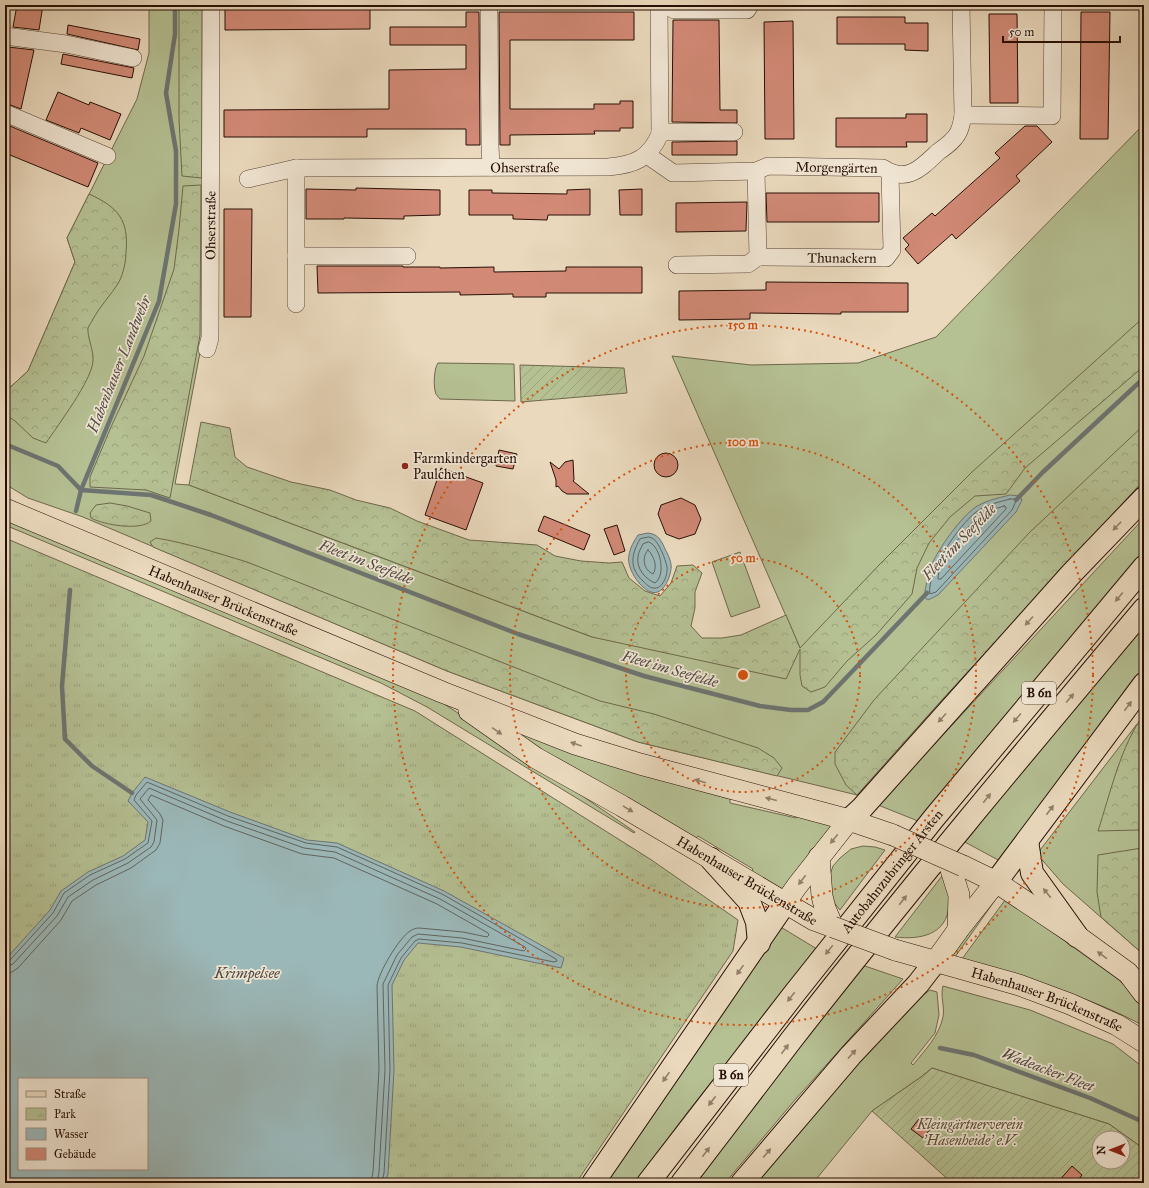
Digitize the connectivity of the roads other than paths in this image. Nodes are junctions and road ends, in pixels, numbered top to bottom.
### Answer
1 (211, 5) edge
2 (659, 5) edge
3 (667, 5) edge
4 (750, 5) edge
5 (961, 5) edge
6 (1053, 5) edge
7 (488, 12) dead end
8 (5, 36) edge
9 (133, 58) dead end
10 (5, 113) edge
11 (963, 115) junction
12 (660, 132) junction
13 (734, 132) dead end
14 (647, 154) junction
15 (107, 156) dead end
16 (491, 167) junction
17 (296, 168) junction
18 (756, 171) junction
19 (890, 173) junction
20 (248, 179) dead end
21 (296, 256) junction
22 (407, 256) dead end
23 (758, 257) junction
24 (677, 265) dead end
25 (296, 304) dead end
26 (207, 349) dead end
27 (1144, 498) edge
28 (5, 509) edge
29 (1144, 567) edge
30 (1144, 610) edge
31 (1144, 684) edge
32 (442, 692) junction
33 (849, 820) junction
34 (1027, 841) junction
35 (819, 857) junction
36 (711, 859) joint
37 (955, 867) junction
38 (996, 882) junction
39 (743, 885) junction
40 (785, 903) junction
41 (824, 918) junction
42 (958, 930) junction
43 (1077, 936) junction
44 (759, 943) junction
45 (935, 962) junction
46 (1144, 994) edge
47 (1144, 1042) edge
48 (593, 1183) edge
49 (648, 1183) edge
50 (682, 1183) edge
51 (742, 1183) edge

1 - 26 street, Ohserstraße
2 - 12 street, Ohserstraße
3 - 4 street
5 - 11 street, Morgengärten
6 - 11 street
7 - 16 street
8 - 9 street
10 - 15 street
11 - 19 street, Morgengärten
12 - 13 street
12 - 14 street, Ohserstraße
14 - 16 street, Ohserstraße
14 - 18 street, Morgengärten
16 - 17 street, Ohserstraße
17 - 20 street, Ohserstraße
17 - 21 street
18 - 19 street, Morgengärten
18 - 23 street
19 - 23 street, Thunackern
21 - 22 street
21 - 25 street
23 - 24 street, Thunackern
27 -> 33 highway
28 - 32 main road, Habenhauser Brückenstraße
29 -> 49 highway, Autobahnzubringer Arsten / B 6n
50 -> 30 highway, Autobahnzubringer Arsten / B 6n
34 -> 31 highway
33 -> 32 main road, Habenhauser Brückenstraße
32 -> 36 main road, Habenhauser Brückenstraße
33 -> 35 main road
33 - 37 main road, Habenhauser Brückenstraße, bridge
34 - 38 highway
43 -> 34 highway
35 -> 40 main road
35 - 41 main road
36 - 39 highway
37 - 38 main road, Habenhauser Brückenstraße
37 - 42 main road
38 - 42 main road
38 - 43 main road, Habenhauser Brückenstraße
39 - 40 main road, Habenhauser Brückenstraße
39 - 44 highway
40 - 41 main road, Habenhauser Brückenstraße
40 - 44 highway
41 - 45 main road, Habenhauser Brückenstraße, bridge
42 - 45 main road
46 -> 43 main road, Habenhauser Brückenstraße
44 -> 48 highway
45 - 47 main road, Habenhauser Brückenstraße
51 -> 45 highway

